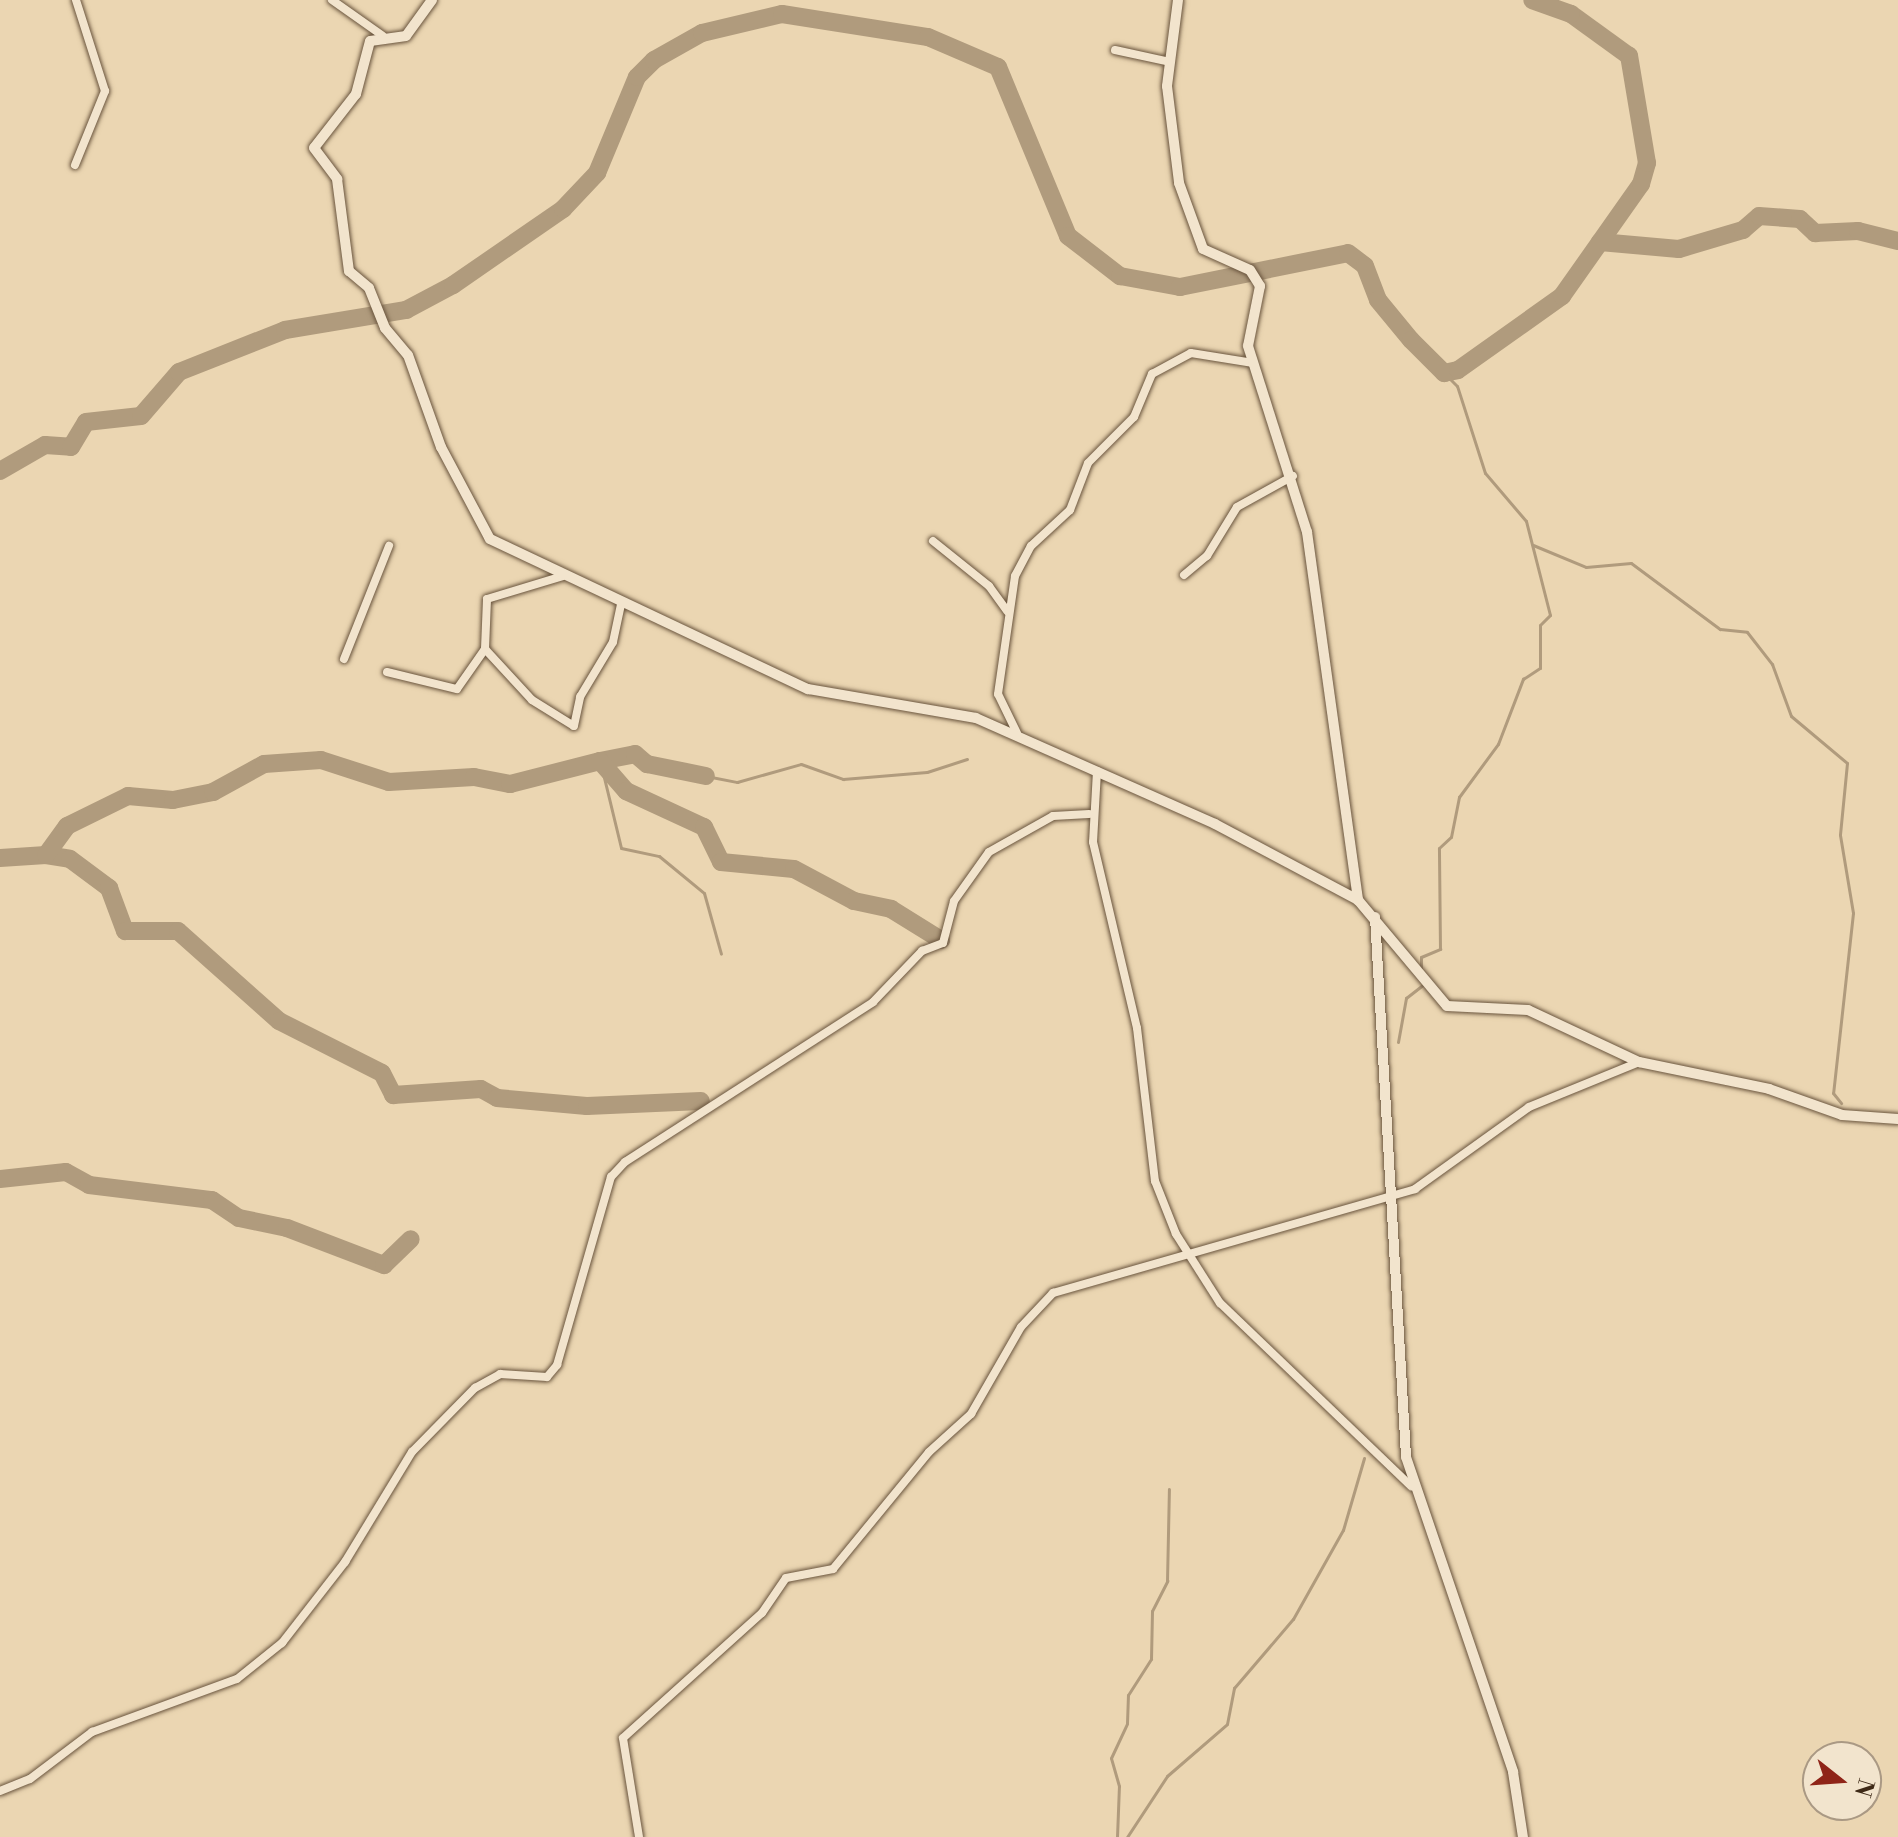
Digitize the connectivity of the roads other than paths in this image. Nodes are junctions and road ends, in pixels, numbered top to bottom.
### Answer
1 (76, 0) edge
2 (332, 0) edge
3 (432, 0) edge
4 (1178, 0) edge
5 (383, 36) junction
6 (1115, 50) dead end
7 (1170, 62) junction
8 (75, 165) dead end
9 (1253, 363) junction
10 (1294, 476) junction
11 (933, 541) dead end
12 (389, 546) dead end
13 (1184, 575) dead end
14 (563, 576) junction
15 (621, 603) junction
16 (1007, 612) junction
17 (485, 649) junction
18 (344, 659) dead end
19 (387, 672) dead end
20 (1017, 733) junction
21 (1097, 771) junction
22 (1089, 814) junction
23 (1358, 900) junction
24 (1375, 917) junction
25 (1639, 1062) junction
26 (1898, 1119) edge
27 (1396, 1194) junction
28 (1187, 1257) junction
29 (1411, 1486) junction
30 (0, 1791) edge
31 (639, 1837) edge
32 (1523, 1837) edge

1 - 8 street
2 - 5 street
3 - 5 street
4 - 7 street
5 - 14 street
6 - 7 street
7 - 9 street
9 - 10 street
9 - 16 street
10 - 13 street
10 - 23 street
11 - 16 street
12 - 18 street
14 - 15 street
14 - 17 street
15 - 17 street
15 - 20 street
16 - 20 street
17 - 19 street
20 - 21 street
21 - 22 street
21 - 23 street
22 - 28 street
22 - 30 street
23 - 24 street
24 - 25 street
24 - 27 street
25 - 26 street
25 - 27 street
27 - 28 street
27 - 29 street
28 - 29 street
28 - 31 street
29 - 32 street

